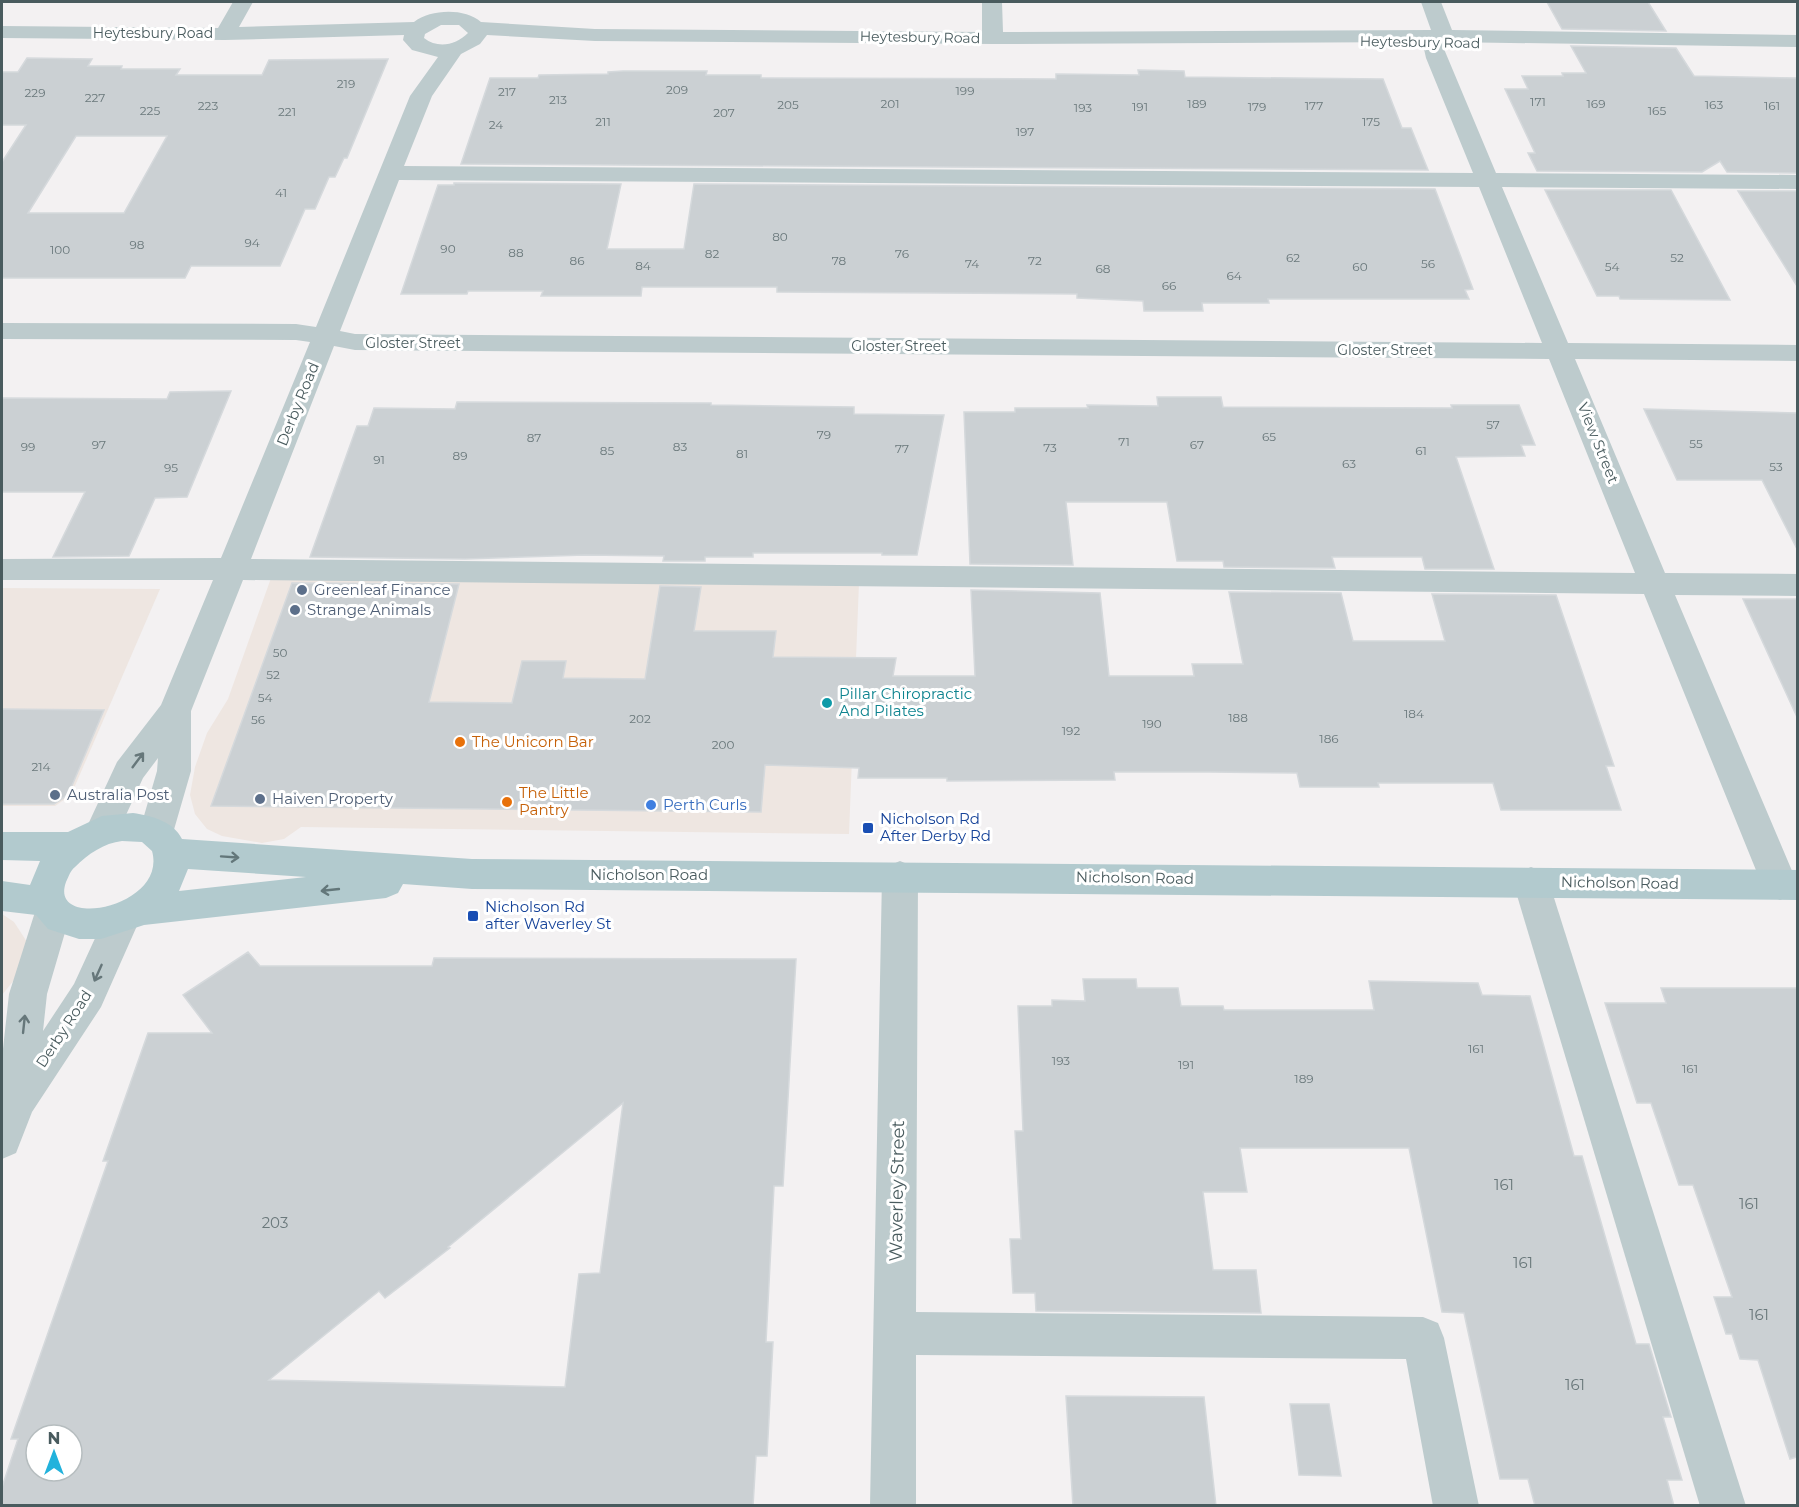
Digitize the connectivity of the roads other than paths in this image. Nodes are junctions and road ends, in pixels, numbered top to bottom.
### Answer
1 (243, 2) edge
2 (451, 2) edge
3 (992, 2) edge
4 (1431, 2) edge
5 (440, 20) junction
6 (467, 28) edge
7 (2, 32) edge
8 (225, 34) junction
9 (993, 38) junction
10 (419, 39) junction
11 (1438, 40) junction
12 (1797, 41) edge
13 (421, 96) junction
14 (390, 173) junction
15 (1488, 180) junction
16 (1797, 182) edge
17 (2, 331) edge
18 (325, 337) junction
19 (1560, 352) junction
20 (1797, 353) edge
21 (2, 569) edge
22 (232, 569) junction
23 (1657, 584) junction
24 (1797, 585) edge
25 (175, 711) junction
26 (88, 838) junction
27 (163, 843) junction
28 (2, 846) edge
29 (471, 874) junction
30 (900, 876) junction
31 (1531, 882) junction
32 (1789, 885) edge
33 (2, 896) edge
34 (51, 907) junction
35 (131, 915) junction
36 (16, 1103) junction
37 (2, 1140) edge
38 (895, 1333) junction
39 (893, 1506) edge
40 (1456, 1506) edge
41 (1723, 1506) edge

1 - 8 street
2 - 5 street
3 - 9 street
4 - 11 street, View Street
5 - 6 street
5 - 10 street
6 - 9 street, Heytesbury Road
6 - 10 street, Heytesbury Road
6 - 13 street, Derby Road
7 - 8 street, Heytesbury Road
8 - 10 street, Heytesbury Road
9 - 11 street, Heytesbury Road
10 - 13 street, Derby Road
11 - 12 street, Heytesbury Road
11 - 15 street, View Street
13 - 14 street, Derby Road
14 - 15 street
14 - 18 street, Derby Road
15 - 16 street
15 - 19 street, View Street
17 - 18 street, Gloster Street
18 - 19 street, Gloster Street
18 - 22 street, Derby Road
19 - 20 street, Gloster Street
19 - 23 street, View Street
21 - 22 street
22 - 23 street
22 - 25 street, Derby Road
23 - 24 street
23 - 32 street, View Street
26 -> 25 street, Derby Road
25 - 27 street, Derby Road
26 - 27 main road
26 - 28 main road
26 - 34 main road
27 -> 29 main road, Nicholson Road
27 - 35 main road
29 - 30 main road, Nicholson Road
29 -> 35 main road, Nicholson Road
30 - 31 main road, Nicholson Road
30 - 38 street, Waverley Street
31 - 32 main road, Nicholson Road
31 - 41 street
33 - 34 main road
34 - 35 main road
36 -> 34 street, Derby Road
35 -> 36 street, Derby Road
36 - 37 street, Derby Road
38 - 39 street, Waverley Street
38 - 40 street

